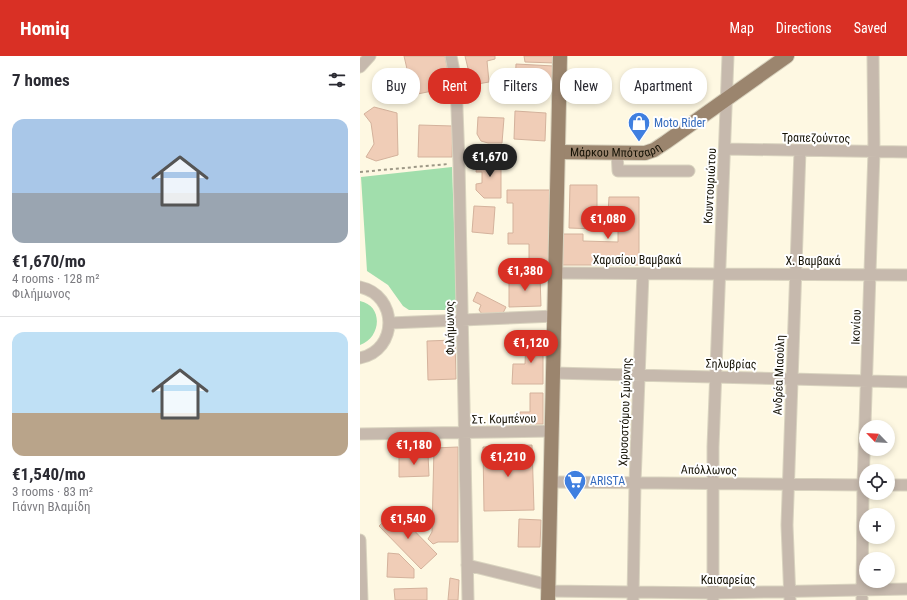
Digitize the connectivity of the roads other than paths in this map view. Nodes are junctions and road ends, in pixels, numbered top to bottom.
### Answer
1 (370, 56) edge
2 (451, 56) edge
3 (560, 56) edge
4 (728, 56) edge
5 (787, 56) edge
6 (873, 56) edge
7 (360, 67) edge
8 (726, 100) junction
9 (725, 149) junction
10 (800, 150) junction
11 (558, 152) junction
12 (617, 152) junction
13 (874, 152) junction
14 (907, 152) edge
15 (689, 171) dead end
16 (556, 273) junction
17 (643, 274) junction
18 (719, 274) junction
19 (795, 274) junction
20 (872, 275) junction
21 (907, 275) edge
22 (360, 287) edge
23 (555, 316) junction
24 (462, 320) junction
25 (390, 323) junction
26 (360, 358) edge
27 (553, 373) junction
28 (640, 375) junction
29 (715, 377) junction
30 (792, 379) junction
31 (867, 381) junction
32 (907, 382) edge
33 (552, 431) junction
34 (465, 433) junction
35 (360, 434) edge
36 (865, 464) edge
37 (551, 482) junction
38 (635, 483) junction
39 (712, 484) junction
40 (788, 484) junction
41 (859, 485) edge
42 (895, 485) edge
43 (907, 485) edge
44 (864, 500) edge
45 (360, 540) edge
46 (467, 565) junction
47 (907, 589) edge
48 (549, 592) edge
49 (861, 595) edge
50 (633, 596) edge
51 (713, 596) edge
52 (790, 596) edge
53 (362, 600) edge
54 (468, 600) edge

1 - 7 street
2 - 24 street, Φιλήμωνος
3 - 11 main road
4 - 8 street, Κουντουριώτου
5 - 8 main road, Μάρκου Μπότσαρη
6 - 13 street, Ικονίου
8 - 9 street, Κουντουριώτου
8 - 12 main road, Μάρκου Μπότσαρη
9 - 10 street, Τραπεζούντος
9 - 18 street, Κουντουριώτου
10 - 13 street, Τραπεζούντος
10 - 19 street, Ανδρέα Μιαούλη
11 - 12 main road, Μάρκου Μπότσαρη
11 - 16 main road
12 - 15 street
13 - 14 street, Τραπεζούντος
13 - 20 street, Ικονίου
16 - 17 street, Χαρισίου Βαμβακά
16 - 23 main road
17 - 18 street, Χαρισίου Βαμβακά
17 - 28 street, Χρυσοστόμου Σμύρνης
18 - 19 street, Χ. Βαμβακά
18 - 29 street, Κουντουριώτου
19 - 20 street, Χ. Βαμβακά
19 - 30 street, Ανδρέα Μιαούλη
20 - 21 street, Χ. Βαμβακά
20 - 31 street, Ικονίου
22 - 25 street
23 - 24 street
23 - 27 main road
24 - 25 street
24 - 34 street, Φιλήμωνος
25 - 26 street
27 - 28 street, Σηλυβρίας
27 - 33 main road
28 - 29 street, Σηλυβρίας
28 - 38 street, Χρυσοστόμου Σμύρνης
29 - 30 street, Σηλυβρίας
29 - 39 street, Κουντουριώτου
30 - 31 street, Σηλυβρίας
30 - 40 street, Ανδρέα Μιαούλη
31 - 32 street, Σηλυβρίας
31 - 36 street, Ικονίου
33 - 34 street, Στ. Κομπένου
33 - 37 main road
34 - 35 street, Στ. Κομπένου
34 - 46 street, Φιλήμωνος
37 - 38 street, Απόλλωνος
37 - 48 main road
38 - 39 street, Απόλλωνος
38 - 50 street, Χρυσοστόμου Σμύρνης
39 - 40 street, Απόλλωνος
39 - 51 street, Κουντουριώτου
40 - 41 street, Απόλλωνος
40 - 52 street, Ανδρέα Μιαούλη
42 - 43 street
44 - 49 street, Ικονίου
45 - 53 street
46 - 48 street, Καισαρείας
46 - 54 street, Φιλήμωνος
47 - 49 street, Καισαρείας
48 - 50 street, Καισαρείας
49 - 52 street, Καισαρείας
50 - 51 street, Καισαρείας
51 - 52 street, Καισαρείας

